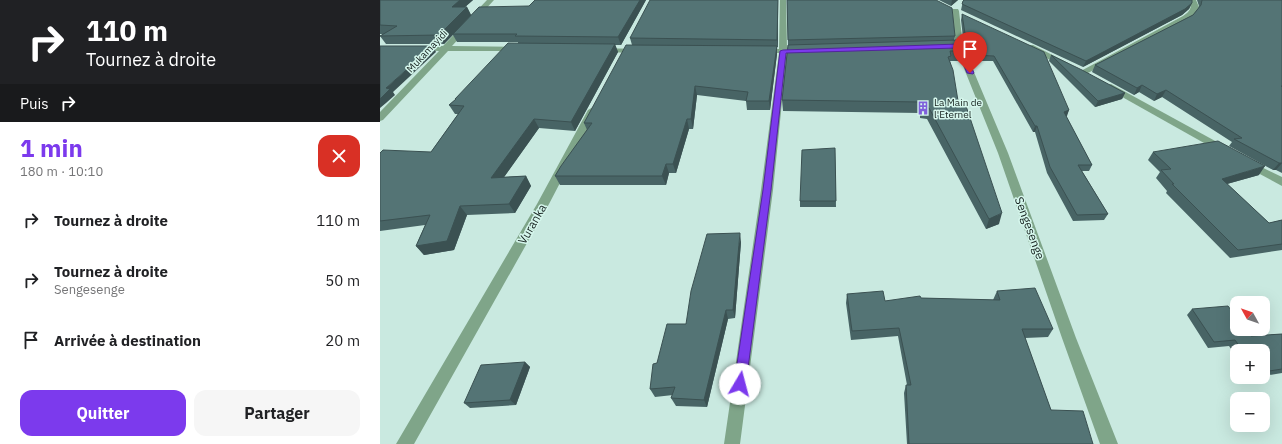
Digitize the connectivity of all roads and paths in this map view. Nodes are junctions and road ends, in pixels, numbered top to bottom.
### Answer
1 (490, 0) edge
2 (783, 0) edge
3 (1193, 0) edge
4 (955, 10) dead end
5 (632, 37) edge
6 (1026, 45) edge
7 (446, 47) junction
8 (409, 48) edge
9 (532, 49) edge
10 (594, 50) edge
11 (625, 50) junction
12 (814, 50) edge
13 (649, 51) edge
14 (751, 51) edge
15 (783, 51) junction
16 (618, 64) edge
17 (1076, 68) junction
18 (599, 99) edge
19 (380, 118) edge
20 (1282, 182) edge
21 (405, 444) edge
22 (732, 444) edge
23 (1109, 444) edge

1 - 7 street, Mukamayidi
2 - 15 street
3 - 17 street
4 - 23 street, Sengesenge
5 - 11 street
6 - 17 street
7 - 8 street
7 - 9 street
7 - 19 street, Mukamayidi
10 - 11 street
11 - 13 street
11 - 16 street
12 - 15 street
14 - 15 street
15 - 22 street
17 - 20 street
18 - 21 street, Vuranka

